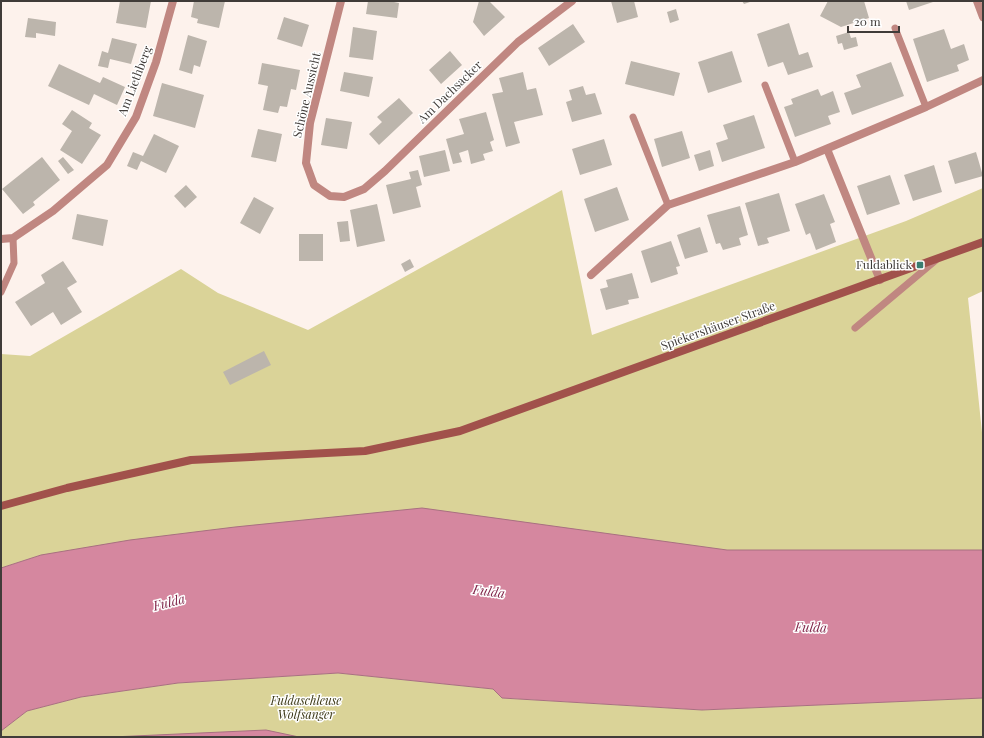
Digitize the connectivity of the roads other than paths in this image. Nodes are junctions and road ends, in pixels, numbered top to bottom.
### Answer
1 (173, 1) edge
2 (341, 1) edge
3 (572, 1) edge
4 (977, 1) edge
5 (983, 17) edge
6 (895, 28) dead end
7 (983, 80) edge
8 (765, 85) dead end
9 (926, 107) junction
10 (633, 117) dead end
11 (827, 149) junction
12 (796, 162) junction
13 (344, 197) joint
14 (668, 205) junction
15 (13, 238) junction
16 (1, 239) edge
17 (983, 242) edge
18 (938, 259) junction
19 (591, 275) dead end
20 (880, 280) junction
21 (1, 292) edge
22 (855, 328) dead end
23 (1, 506) edge

1 - 15 street, Am Liethberg
2 - 13 street, Schöne Aussicht
3 - 13 street, Am Dachsacker
4 - 5 street
6 - 9 lane
7 - 9 street
8 - 12 lane
9 - 11 street
10 - 14 lane
11 - 12 street
11 - 20 street
12 - 14 street
14 - 19 street
15 - 16 street, Am Liethberg
15 - 21 lane
17 - 18 street, Spiekershäuser Straße
18 - 20 street, Spiekershäuser Straße
18 - 22 lane
20 - 23 street, Spiekershäuser Straße

